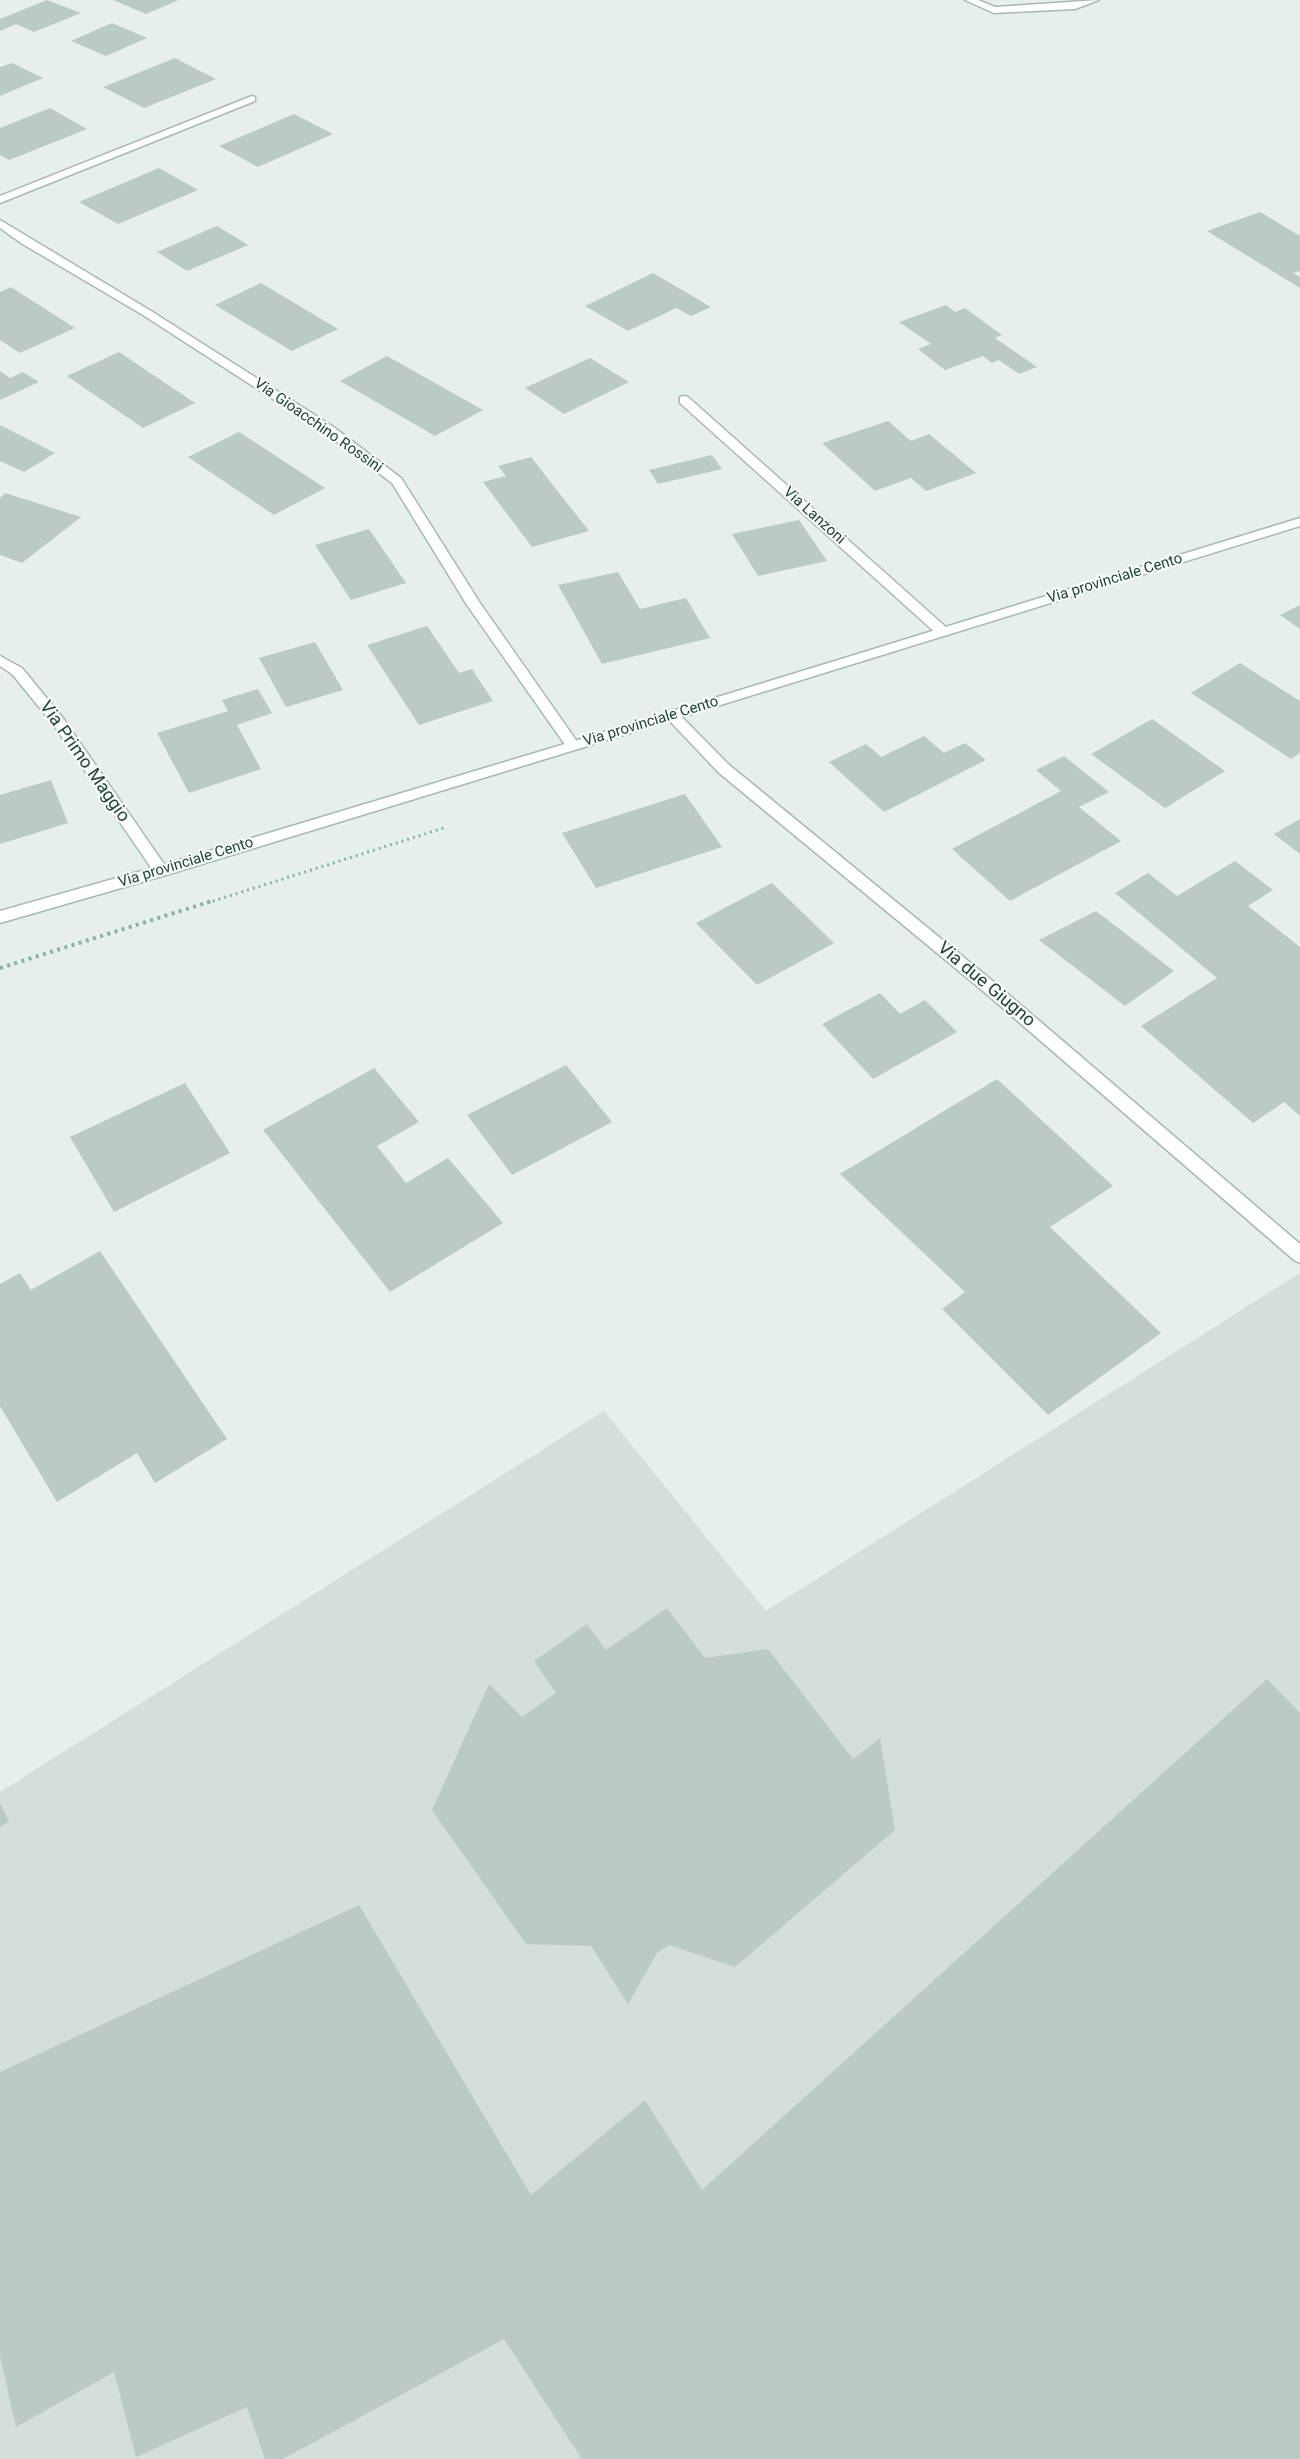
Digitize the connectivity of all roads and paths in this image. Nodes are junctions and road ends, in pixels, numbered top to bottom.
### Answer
1 (970, 0) edge
2 (1094, 0) edge
3 (252, 99) dead end
4 (0, 200) edge
5 (0, 223) edge
6 (684, 400) dead end
7 (1300, 522) edge
8 (943, 632) junction
9 (0, 660) edge
10 (672, 715) junction
11 (573, 746) junction
12 (161, 871) junction
13 (0, 917) edge
14 (1300, 1255) edge

1 - 2 street
3 - 4 street
5 - 11 street, Via Gioacchino Rossini
6 - 8 street, Via Lanzoni
7 - 8 street, Via provinciale Cento
8 - 10 street, Via provinciale Cento
9 - 12 street, Via Primo Maggio
10 - 11 street, Via provinciale Cento
10 - 14 street, Via due Giugno
11 - 12 street, Via provinciale Cento
12 - 13 street, Via provinciale Cento

